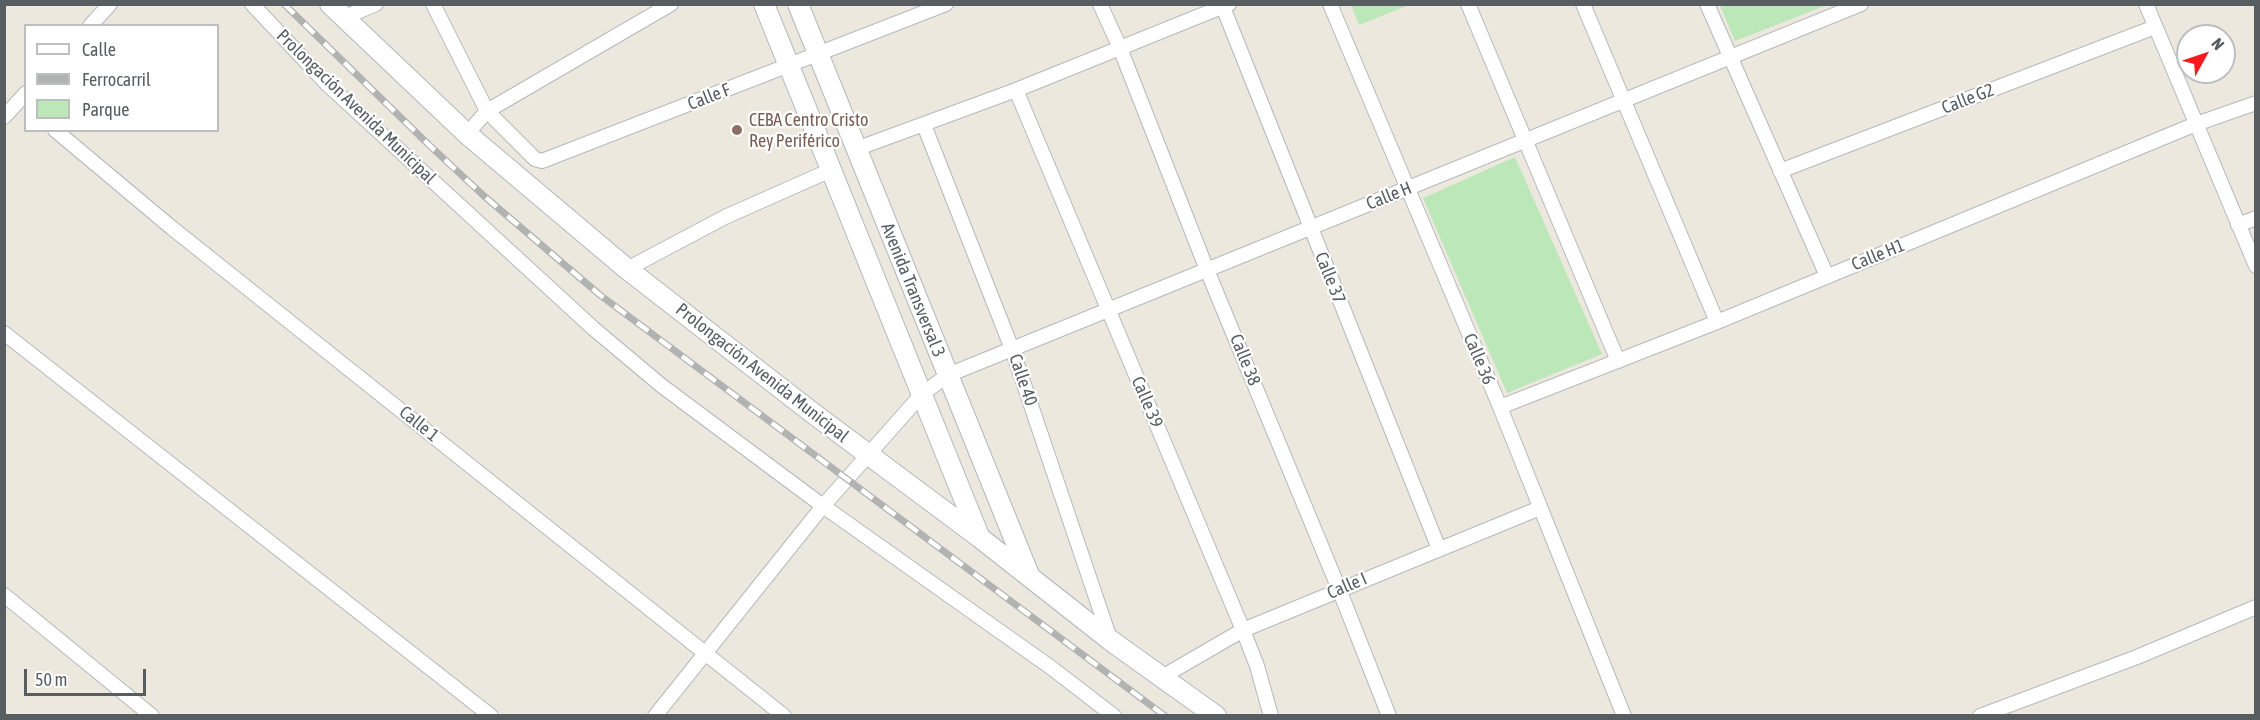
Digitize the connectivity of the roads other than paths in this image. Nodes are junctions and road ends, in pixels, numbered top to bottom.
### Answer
1 (110, 4) edge
2 (252, 4) edge
3 (376, 4) edge
4 (434, 4) edge
5 (670, 4) edge
6 (764, 4) edge
7 (798, 4) edge
8 (946, 4) edge
9 (1100, 4) edge
10 (1330, 4) edge
11 (1468, 4) edge
12 (1583, 4) edge
13 (1707, 4) edge
14 (1861, 4) edge
15 (2146, 4) edge
16 (1226, 6) edge
17 (336, 11) edge
18 (92, 24) edge
19 (2155, 27) junction
20 (1120, 48) junction
21 (818, 55) junction
22 (1730, 57) junction
23 (789, 66) junction
24 (1016, 90) junction
25 (23, 99) edge
26 (1623, 101) junction
27 (2256, 103) edge
28 (487, 111) junction
29 (4, 117) edge
30 (2196, 124) junction
31 (924, 125) junction
32 (58, 132) edge
33 (467, 134) junction
34 (1525, 141) junction
35 (856, 150) junction
36 (831, 170) junction
37 (1780, 171) junction
38 (1407, 189) junction
39 (2256, 218) edge
40 (2238, 225) junction
41 (1310, 228) junction
42 (2256, 266) edge
43 (627, 270) junction
44 (1207, 270) junction
45 (1827, 276) junction
46 (1108, 310) junction
47 (1717, 322) junction
48 (4, 333) edge
49 (1012, 349) junction
50 (1618, 361) junction
51 (948, 375) junction
52 (922, 394) junction
53 (1500, 407) junction
54 (868, 455) junction
55 (824, 506) junction
56 (1540, 508) junction
57 (980, 537) junction
58 (1439, 549) junction
59 (1029, 575) junction
60 (1339, 589) junction
61 (4, 595) edge
62 (2256, 607) edge
63 (1243, 630) junction
64 (1110, 640) junction
65 (705, 653) junction
66 (1161, 677) junction
67 (152, 716) edge
68 (491, 716) edge
69 (655, 716) edge
70 (784, 716) edge
71 (1114, 716) edge
72 (1216, 716) edge
73 (1271, 716) edge
74 (1389, 716) edge
75 (1624, 716) edge
76 (1980, 716) edge

1 - 18 street
2 - 55 street, Prolongación Avenida Municipal
3 - 17 street
4 - 28 street
5 - 28 street
6 - 23 street, Avenida Transversal 3
7 - 21 street, Avenida Transversal 3
8 - 21 street, Calle F
9 - 20 street, Calle 38
10 - 38 street, Calle 36
11 - 34 street
12 - 26 street
13 - 22 street
14 - 22 street, Calle H
15 - 19 street
16 - 20 street
16 - 41 street, Calle 37
17 - 33 street, Prolongación Avenida Municipal
19 - 30 street
19 - 37 street, Calle G2
20 - 24 street
20 - 44 street, Calle 38
21 - 23 street, Calle F
21 - 35 street, Avenida Transversal 3
22 - 26 street, Calle H
22 - 37 street
23 - 28 street, Calle F
23 - 36 street, Avenida Transversal 3
24 - 31 street
24 - 46 street, Calle 39
25 - 29 street
26 - 34 street, Calle H
26 - 47 street
27 - 30 street, Calle H1
28 - 33 street
30 - 40 street
30 - 45 street, Calle H1
31 - 35 street
31 - 49 street, Calle 40
32 - 65 street, Calle 1
33 - 43 street, Prolongación Avenida Municipal
34 - 38 street, Calle H
34 - 50 street
35 - 51 street, Avenida Transversal 3
36 - 43 street
36 - 52 street, Avenida Transversal 3
37 - 45 street
38 - 41 street, Calle H
38 - 53 street, Calle 36
39 - 40 street
40 - 42 street
41 - 44 street, Calle H
41 - 58 street, Calle 37
43 - 54 street, Prolongación Avenida Municipal
44 - 46 street, Calle H
44 - 60 street, Calle 38
45 - 47 street, Calle H1
46 - 49 street, Calle H
46 - 63 street, Calle 39
47 - 50 street, Calle H1
48 - 68 street
49 - 51 street, Calle H
49 - 64 street, Calle 40
50 - 53 street, Calle H1
51 - 52 street, Calle H
51 - 59 street, Avenida Transversal 3
52 - 54 street, Calle H
52 - 57 street, Avenida Transversal 3
53 - 56 street, Calle 36
54 - 55 street, Calle H
54 - 57 street, Prolongación Avenida Municipal
55 - 65 street, Calle H
55 - 71 street, Prolongación Avenida Municipal
56 - 58 street, Calle I
56 - 75 street, Calle 36
57 - 59 street, Prolongación Avenida Municipal
58 - 60 street, Calle I
59 - 64 street, Prolongación Avenida Municipal
60 - 63 street, Calle I
60 - 74 street, Calle 38
61 - 67 street
62 - 76 street
63 - 66 street, Calle I
63 - 73 street, Calle 39
64 - 66 street, Prolongación Avenida Municipal
65 - 69 street, Calle H
65 - 70 street, Calle 1
66 - 72 street, Prolongación Avenida Municipal

